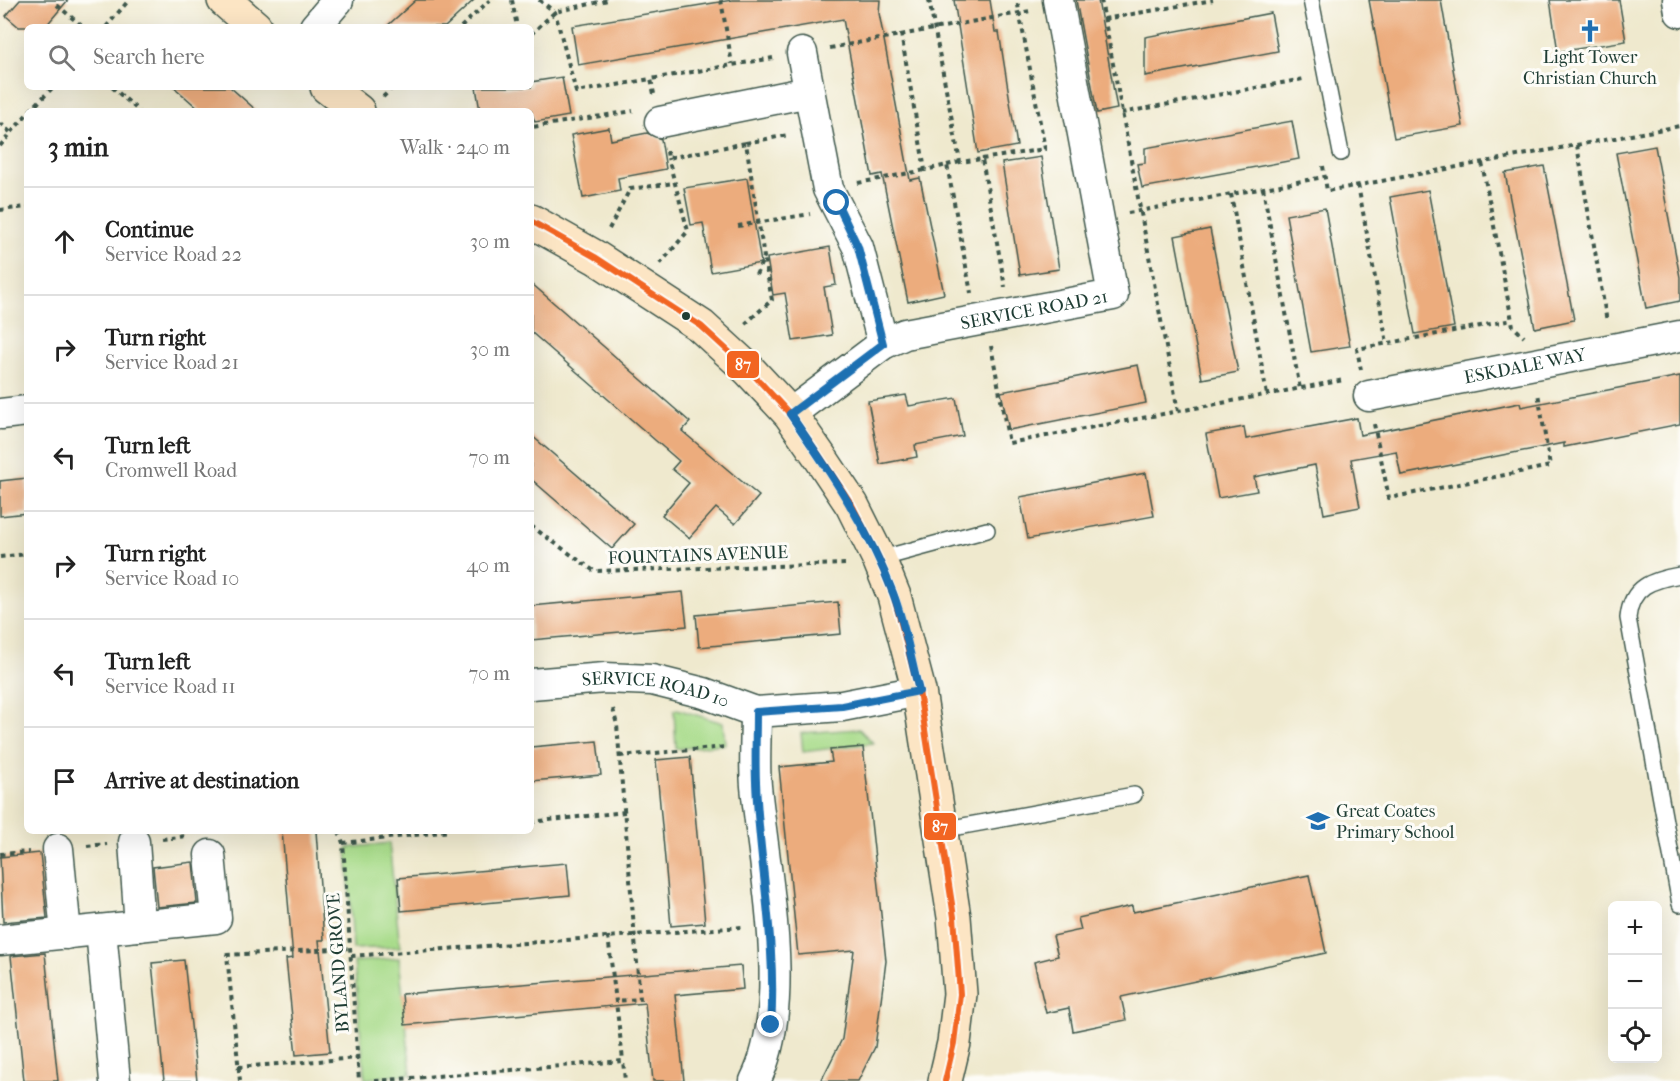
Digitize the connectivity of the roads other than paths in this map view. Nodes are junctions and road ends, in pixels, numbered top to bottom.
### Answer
1 (224, 0) edge
2 (338, 0) edge
3 (1058, 0) edge
4 (1311, 0) edge
5 (1678, 0) edge
6 (1680, 12) edge
7 (252, 24) edge
8 (318, 24) edge
9 (802, 53) dead end
10 (331, 90) edge
11 (809, 92) junction
12 (354, 108) edge
13 (647, 116) road end
14 (1341, 153) dead end
15 (534, 229) edge
16 (1680, 336) edge
17 (883, 344) junction
18 (1361, 387) road end
19 (24, 411) edge
20 (1, 414) edge
21 (790, 414) junction
22 (987, 530) dead end
23 (879, 559) junction
24 (1680, 575) edge
25 (534, 684) edge
26 (919, 691) junction
27 (756, 712) junction
28 (1134, 795) dead end
29 (941, 830) junction
30 (134, 842) road end
31 (202, 845) road end
32 (58, 849) road end
33 (1680, 904) edge
34 (140, 926) junction
35 (101, 930) junction
36 (66, 934) junction
37 (0, 940) edge
38 (115, 1081) edge
39 (754, 1081) edge
40 (945, 1081) edge

1 - 7 street
2 - 8 street
3 - 17 street, SERVICE ROAD 21
4 - 14 lane
5 - 6 street
9 - 11 street
10 - 12 street
11 - 13 street
11 - 17 street
15 - 21 street
16 - 18 street, ESKDALE WAY
17 - 21 street, SERVICE ROAD 21
19 - 20 street
21 - 23 street
22 - 23 lane
23 - 26 street
24 - 33 lane
25 - 27 street, SERVICE ROAD 10
26 - 27 street, SERVICE ROAD 10
26 - 29 street
27 - 39 street
28 - 29 lane
29 - 40 street
30 - 34 street
31 - 34 street
32 - 36 street
34 - 35 street
35 - 36 street
35 - 38 street
36 - 37 street

